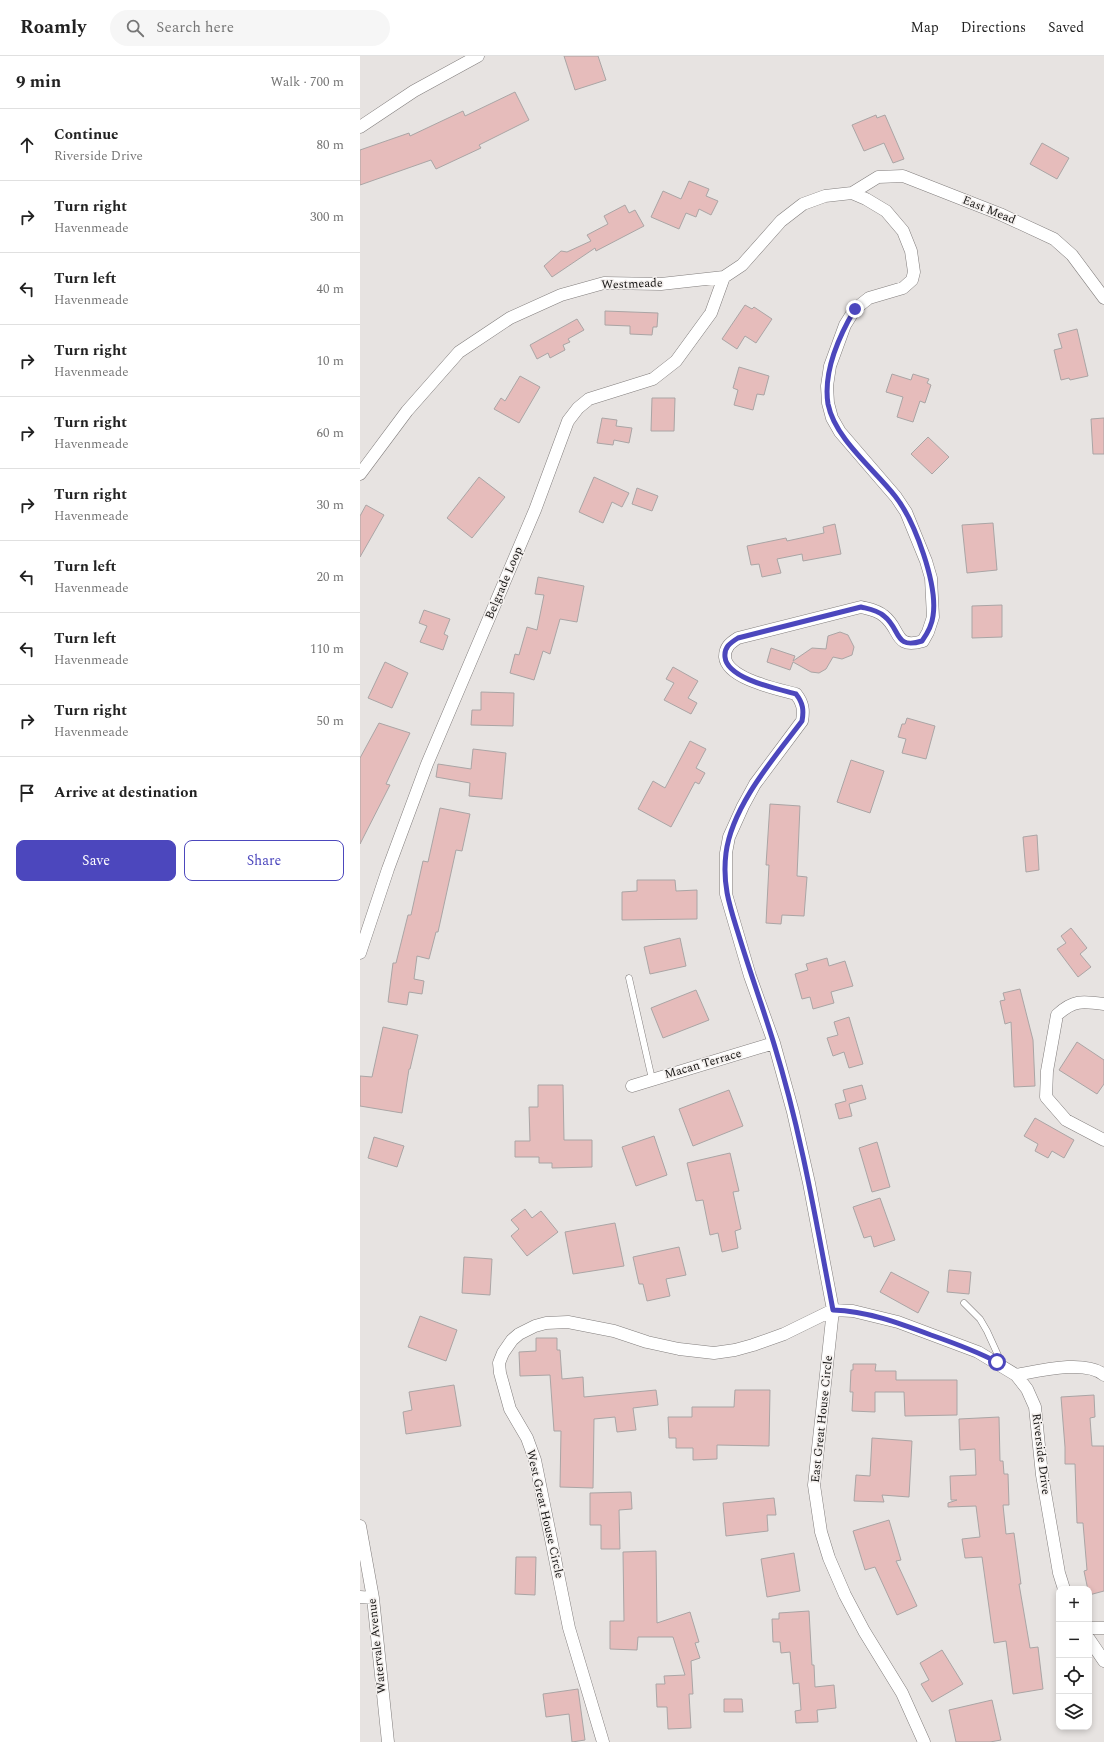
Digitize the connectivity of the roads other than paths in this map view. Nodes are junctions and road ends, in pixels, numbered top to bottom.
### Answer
1 (478, 56) edge
2 (360, 127) edge
3 (852, 193) junction
4 (724, 277) junction
5 (1104, 298) edge
6 (360, 474) edge
7 (360, 953) edge
8 (629, 978) dead end
9 (1104, 1004) edge
10 (774, 1044) junction
11 (652, 1079) junction
12 (632, 1086) dead end
13 (1104, 1140) edge
14 (964, 1303) dead end
15 (833, 1310) junction
16 (1002, 1366) junction
17 (1016, 1375) junction
18 (1104, 1376) edge
19 (360, 1526) edge
20 (1063, 1586) edge
21 (360, 1597) edge
22 (372, 1598) junction
23 (1092, 1628) edge
24 (1104, 1628) edge
25 (1092, 1643) edge
26 (1104, 1661) edge
27 (388, 1742) edge
28 (603, 1742) edge
29 (924, 1742) edge

1 - 2 street
3 - 4 street, Westmeade
3 - 5 street, East Mead
3 - 10 street, East Great House Circle
4 - 6 street, Westmeade
4 - 7 street, Belgrade Loop
8 - 11 lane
9 - 13 street
10 - 11 street, Macan Terrace
10 - 15 street, East Great House Circle
11 - 12 street, Macan Terrace
14 - 16 lane
15 - 16 street, Riverside Drive
15 - 28 street, West Great House Circle
15 - 29 street, East Great House Circle
16 - 17 street, Riverside Drive
17 - 18 street
17 - 20 street, Riverside Drive
19 - 22 street, Watervale Avenue
21 - 22 street
22 - 27 street, Watervale Avenue
23 - 24 street
25 - 26 street

